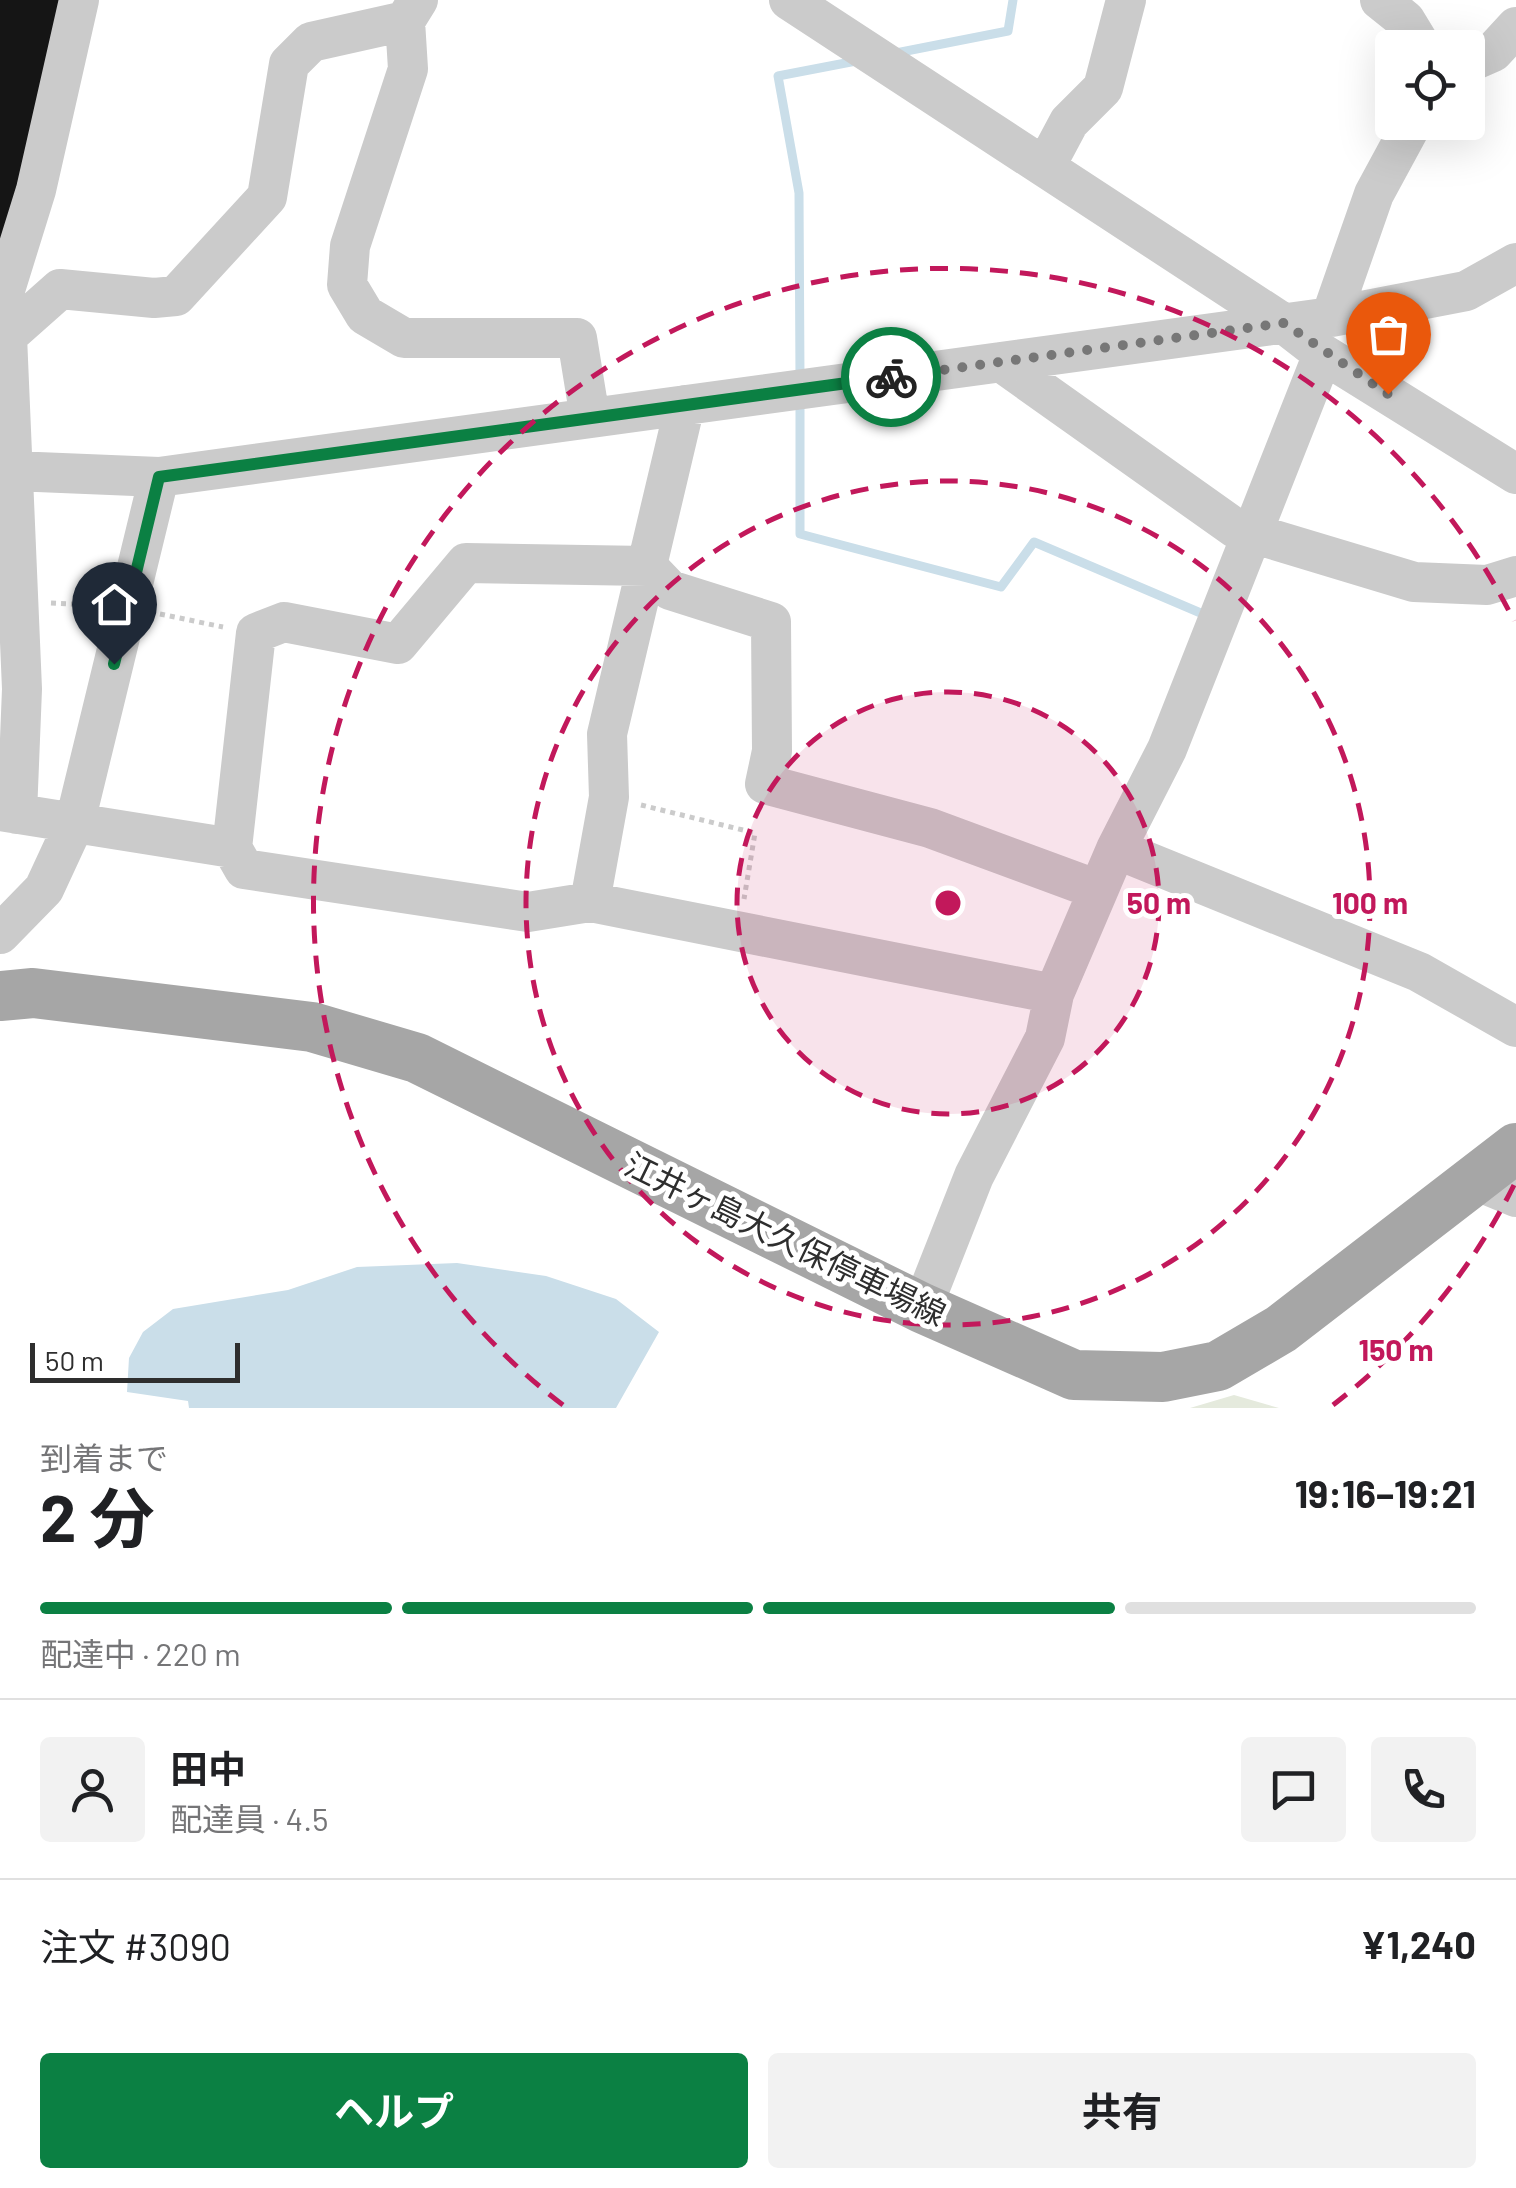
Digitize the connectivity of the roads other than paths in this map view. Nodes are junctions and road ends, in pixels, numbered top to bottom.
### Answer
1 (79, 0) edge
2 (789, 0) edge
3 (1126, 0) edge
4 (1380, 0) edge
5 (412, 10) edge
6 (1516, 27) edge
7 (1411, 30) edge
8 (1485, 56) edge
9 (1403, 140) edge
10 (1045, 167) junction
11 (1516, 263) edge
12 (2, 316) edge
13 (1284, 323) junction
14 (1327, 336) junction
15 (1001, 362) junction
16 (685, 405) junction
17 (590, 418) junction
18 (13, 471) junction
19 (1516, 474) edge
20 (159, 477) junction
21 (1254, 536) junction
22 (647, 566) junction
23 (1516, 576) edge
24 (8, 813) edge
25 (75, 822) junction
26 (232, 848) junction
27 (1116, 849) junction
28 (1098, 890) junction
29 (590, 902) junction
30 (0, 934) edge
31 (1054, 994) junction
32 (0, 996) edge
33 (1516, 1027) edge
34 (1516, 1148) edge
35 (1496, 1188) edge
36 (922, 1308) junction

1 - 12 street
2 - 10 street
3 - 10 street
4 - 7 street
5 - 12 street
5 - 17 street
6 - 8 street
9 - 14 street
10 - 13 street
11 - 14 street
12 - 18 street
13 - 14 street
13 - 15 street
14 - 19 street
14 - 21 street
15 - 16 street
15 - 21 street
16 - 17 street
16 - 22 street
17 - 20 street
18 - 20 street
18 - 24 street
20 - 25 street
21 - 23 street
21 - 27 street
22 - 26 street
22 - 28 street
22 - 29 street
24 - 25 street
25 - 26 street
25 - 30 street
26 - 29 street
27 - 28 street
27 - 33 street
28 - 31 street
29 - 31 street
31 - 36 street
32 - 36 main road, 江井ヶ島大久保停車場線
34 - 35 main road, 江井ヶ島大久保停車場線
35 - 36 main road, 江井ヶ島大久保停車場線

